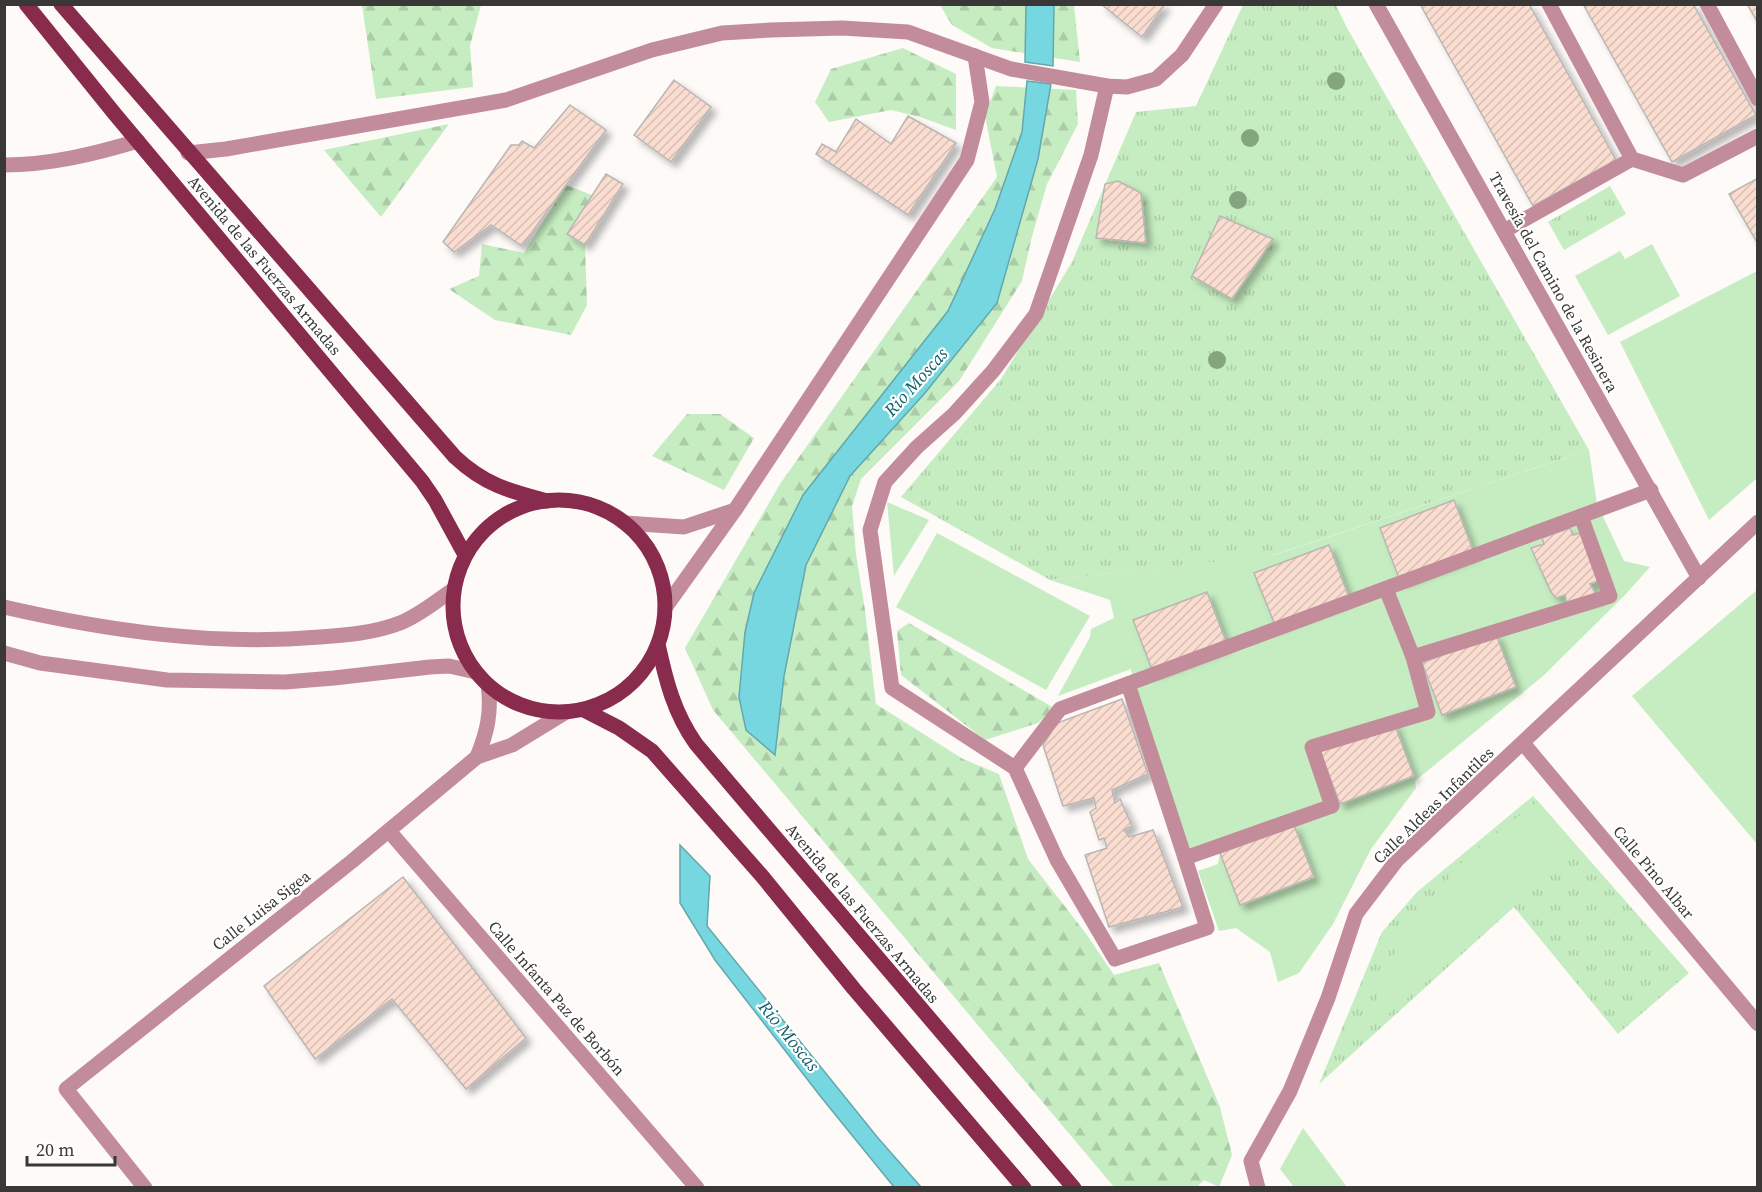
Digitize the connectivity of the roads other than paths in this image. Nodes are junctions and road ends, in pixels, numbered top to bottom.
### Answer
1 (26, 4) edge
2 (61, 4) edge
3 (1216, 4) edge
4 (1376, 4) edge
5 (1549, 4) edge
6 (1707, 4) edge
7 (975, 56) junction
8 (1107, 86) junction
9 (1758, 99) edge
10 (1758, 136) edge
11 (138, 141) junction
12 (188, 153) junction
13 (1632, 159) junction
14 (4, 165) edge
15 (1504, 231) junction
16 (1651, 490) junction
17 (547, 501) junction
18 (735, 510) junction
19 (1581, 516) junction
20 (1758, 522) edge
21 (625, 523) junction
22 (465, 555) junction
23 (1699, 578) junction
24 (454, 589) junction
25 (1386, 589) junction
26 (4, 607) edge
27 (665, 608) junction
28 (658, 644) junction
29 (4, 653) edge
30 (1413, 657) junction
31 (476, 672) junction
32 (1128, 684) junction
33 (488, 685) junction
34 (584, 710) junction
35 (566, 712) junction
36 (1522, 744) junction
37 (477, 757) junction
38 (1015, 768) junction
39 (389, 831) junction
40 (1185, 858) junction
41 (1758, 1024) edge
42 (145, 1188) edge
43 (697, 1188) edge
44 (1024, 1188) edge
45 (1074, 1188) edge
46 (1258, 1188) edge

1 - 11 main road, Avenida de las Fuerzas Armadas
2 - 12 main road, Avenida de las Fuerzas Armadas
3 - 8 street
4 - 15 street, Travesía del Camino de la Resinera
5 - 13 street
6 - 9 street
7 - 8 street
7 - 12 street
7 - 18 street
8 - 38 street
10 - 13 street
11 - 14 street
11 - 22 main road, Avenida de las Fuerzas Armadas
12 - 17 main road, Avenida de las Fuerzas Armadas
13 - 15 street
15 - 16 street, Travesía del Camino de la Resinera
16 - 19 street
16 - 23 street, Travesía del Camino de la Resinera
17 - 21 main road
17 - 22 main road
18 - 21 street
18 - 27 street
19 - 25 street
19 - 30 street
20 - 23 street, Calle Aldeas Infantiles
21 - 27 main road
22 - 24 main road
23 - 36 street, Calle Aldeas Infantiles
24 - 26 street
24 - 31 main road
25 - 30 street
25 - 32 street
27 - 28 main road
28 - 34 main road
28 - 45 main road, Avenida de las Fuerzas Armadas
29 - 31 street
30 - 40 street
31 - 33 main road
32 - 38 street
32 - 40 street
33 - 35 main road
33 - 37 street
34 - 35 main road
34 - 44 main road
35 - 37 street, Calle Luisa Sigea
36 - 41 street, Calle Pino Albar
36 - 46 street, Calle Aldeas Infantiles
37 - 39 street, Calle Luisa Sigea
38 - 40 street
39 - 42 street, Calle Luisa Sigea
39 - 43 street, Calle Infanta Paz de Borbón

